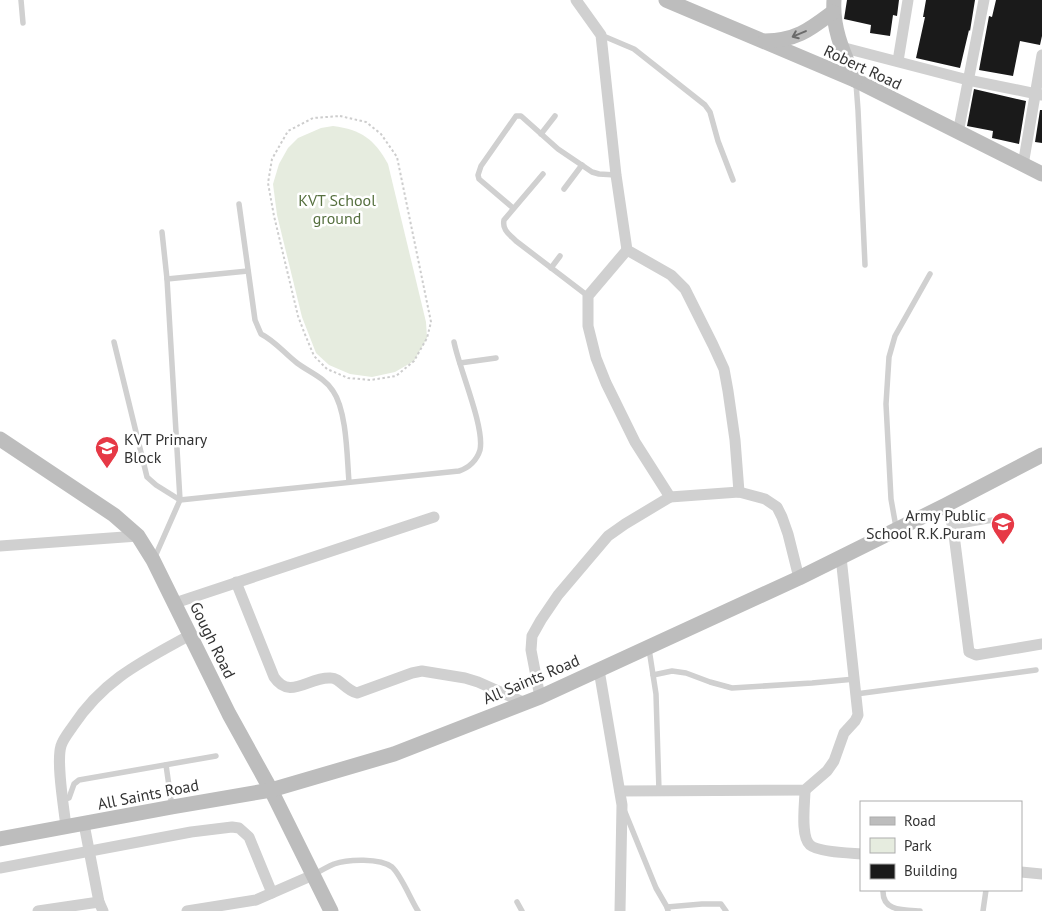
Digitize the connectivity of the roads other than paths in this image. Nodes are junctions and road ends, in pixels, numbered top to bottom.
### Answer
1 (21, 0) edge
2 (576, 0) edge
3 (666, 0) edge
4 (908, 0) edge
5 (984, 0) edge
6 (834, 6) edge
7 (23, 23) dead end
8 (601, 35) junction
9 (760, 41) junction
10 (841, 47) junction
11 (1042, 55) edge
12 (898, 61) junction
13 (855, 80) junction
14 (968, 80) junction
15 (1038, 94) edge
16 (555, 116) dead end
17 (958, 133) junction
18 (541, 134) junction
19 (582, 165) junction
20 (1023, 165) junction
21 (543, 174) dead end
22 (1042, 174) edge
23 (616, 175) junction
24 (732, 180) dead end
25 (564, 189) dead end
26 (239, 204) dead end
27 (513, 208) junction
28 (162, 232) dead end
29 (627, 250) junction
30 (560, 256) dead end
31 (865, 266) dead end
32 (551, 268) junction
33 (248, 272) junction
34 (930, 274) dead end
35 (166, 279) junction
36 (588, 296) junction
37 (114, 342) dead end
38 (454, 342) dead end
39 (496, 358) dead end
40 (460, 363) junction
41 (3, 445) edge
42 (1042, 455) edge
43 (349, 482) junction
44 (739, 492) junction
45 (670, 497) junction
46 (180, 500) junction
47 (946, 505) junction
48 (434, 517) dead end
49 (1004, 518) dead end
50 (953, 527) junction
51 (896, 530) junction
52 (138, 536) junction
53 (0, 546) edge
54 (840, 558) junction
55 (153, 560) junction
56 (799, 578) junction
57 (236, 582) junction
58 (175, 603) junction
59 (190, 635) junction
60 (1042, 644) edge
61 (649, 647) junction
62 (599, 670) junction
63 (1036, 670) dead end
64 (654, 675) junction
65 (854, 679) junction
66 (856, 694) junction
67 (540, 697) junction
68 (523, 702) junction
69 (216, 756) dead end
70 (166, 765) junction
71 (270, 790) junction
72 (805, 790) junction
73 (620, 791) junction
74 (659, 791) junction
75 (63, 800) junction
76 (622, 805) junction
77 (172, 806) junction
78 (84, 824) junction
79 (66, 826) junction
80 (0, 839) edge
81 (89, 851) junction
82 (860, 854) edge
83 (0, 868) edge
84 (1022, 872) edge
85 (1042, 874) edge
86 (313, 875) junction
87 (884, 891) edge
88 (986, 891) edge
89 (272, 893) junction
90 (518, 902) dead end
91 (101, 907) edge
92 (667, 909) edge
93 (38, 911) edge
94 (187, 911) edge
95 (331, 911) edge
96 (418, 911) edge
97 (522, 911) edge
98 (620, 911) edge
99 (726, 911) edge
100 (920, 911) edge
101 (983, 911) edge

1 - 7 lane
2 - 8 street
3 - 9 street, Robert Road
4 - 12 street
5 - 14 street
6 -> 9 street
6 - 10 street
8 - 23 street
8 - 24 lane
9 - 13 street, Robert Road
10 - 12 street
10 - 13 street
11 - 15 street
12 - 14 street
13 - 17 street, Robert Road
13 - 31 lane
14 - 15 street
14 - 17 street
15 - 20 street
16 - 18 lane
17 - 20 street, Robert Road
18 - 19 lane
18 - 27 lane
19 - 23 lane
19 - 25 lane
20 - 22 street, Robert Road
21 - 27 lane
23 - 29 street
26 - 33 lane
27 - 32 lane
28 - 35 lane
29 - 36 street
29 - 44 street
30 - 32 lane
32 - 36 lane
33 - 35 lane
33 - 43 lane
34 - 51 lane
35 - 46 lane
36 - 45 street
37 - 46 lane
38 - 40 lane
39 - 40 lane
40 - 43 lane
41 - 52 street, Gough Road
42 - 47 street, All Saints Road
43 - 46 lane
44 - 45 street
44 - 56 street
45 - 67 street
46 - 55 lane
47 - 50 street
47 - 51 street, All Saints Road
48 - 57 street
49 - 50 lane
50 - 60 street
51 - 54 street, All Saints Road
52 - 53 street
52 - 55 street, Gough Road
54 - 56 street, All Saints Road
54 - 65 street
55 - 58 street, Gough Road
56 - 61 street, All Saints Road
57 - 58 street
57 - 68 street
58 - 59 street, Gough Road
59 - 71 street, Gough Road
59 - 75 street
61 - 62 street, All Saints Road
61 - 64 lane
62 - 67 street, All Saints Road
62 - 73 street
63 - 66 lane
64 - 65 lane
64 - 74 lane
65 - 66 street
66 - 72 street
67 - 68 street, All Saints Road
68 - 71 street, All Saints Road
69 - 70 lane
70 - 75 lane
70 - 77 lane
71 - 77 street, All Saints Road
71 - 86 street, Gough Road
72 - 74 street
72 - 82 street
73 - 74 street
73 - 76 street
75 - 79 street
76 - 92 lane
76 - 98 street
77 - 78 street, All Saints Road
78 - 79 street, All Saints Road
78 - 81 street
79 - 80 street, All Saints Road
81 - 83 street
81 - 89 street
81 - 91 street
84 - 85 street
86 - 89 street
86 - 95 street, Gough Road
86 - 96 lane
87 - 100 lane
88 - 101 lane
89 - 94 street
90 - 97 lane
91 - 93 street
92 - 99 lane

